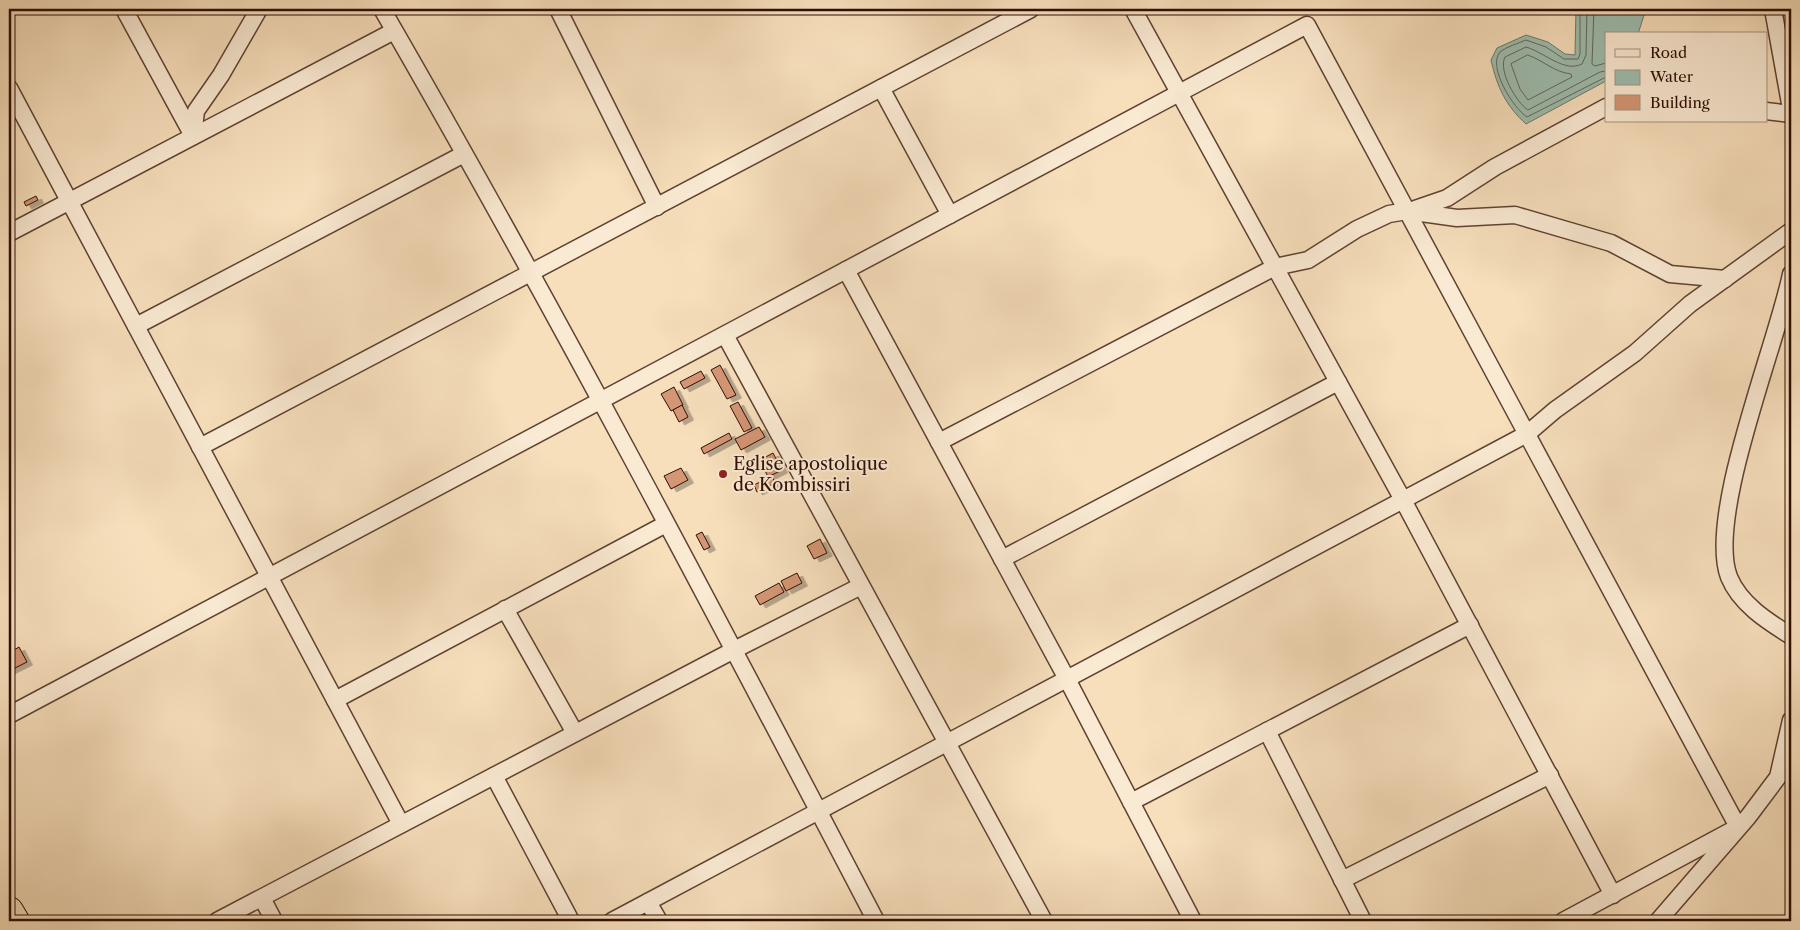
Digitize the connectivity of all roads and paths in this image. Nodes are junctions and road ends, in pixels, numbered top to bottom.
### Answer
1 (124, 9) edge
2 (258, 9) edge
3 (382, 9) edge
4 (558, 9) edge
5 (1031, 9) edge
6 (1133, 9) edge
7 (1773, 9) edge
8 (394, 30) junction
9 (9, 88) edge
10 (881, 88) junction
11 (1179, 93) junction
12 (1605, 109) edge
13 (1791, 109) edge
14 (1768, 111) edge
15 (1791, 114) edge
16 (193, 136) junction
17 (464, 154) junction
18 (69, 202) junction
19 (657, 206) junction
20 (1407, 211) junction
21 (950, 214) junction
22 (1791, 231) edge
23 (9, 234) edge
24 (1275, 267) junction
25 (846, 270) junction
26 (529, 274) junction
27 (1791, 274) edge
28 (1725, 279) junction
29 (136, 326) junction
30 (725, 334) junction
31 (1338, 382) junction
32 (599, 402) junction
33 (1527, 434) junction
34 (939, 442) junction
35 (200, 447) junction
36 (1403, 500) junction
37 (666, 524) junction
38 (1002, 559) junction
39 (269, 576) junction
40 (861, 586) junction
41 (505, 609) junction
42 (1470, 625) junction
43 (1791, 636) edge
44 (734, 650) junction
45 (1067, 679) junction
46 (335, 700) junction
47 (9, 715) edge
48 (1791, 720) edge
49 (1267, 730) junction
50 (575, 733) junction
51 (947, 743) junction
52 (1791, 766) edge
53 (1550, 775) junction
54 (494, 776) junction
55 (1778, 777) junction
56 (1131, 802) junction
57 (818, 812) junction
58 (402, 824) junction
59 (1738, 827) junction
60 (1342, 880) junction
61 (1613, 894) junction
62 (262, 898) junction
63 (648, 902) junction
64 (9, 911) edge
65 (14, 921) edge
66 (217, 921) edge
67 (274, 921) edge
68 (571, 921) edge
69 (612, 921) edge
70 (659, 921) edge
71 (876, 921) edge
72 (1044, 921) edge
73 (1193, 921) edge
74 (1363, 921) edge
75 (1564, 921) edge
76 (1658, 921) edge

1 - 16 street
2 - 16 street
3 - 8 street
4 - 19 street
5 - 10 street
6 - 11 street
7 - 13 street
8 - 16 street
8 - 17 street
9 - 18 street
10 - 19 street
10 - 21 street
11 - 20 street
11 - 21 street
11 - 24 street
12 - 20 street
14 - 15 street
16 - 18 street
17 - 26 street
17 - 29 street
18 - 23 street
18 - 29 street
19 - 26 street
20 - 24 street
20 - 28 street
20 - 33 street
21 - 25 street
22 - 28 street
24 - 31 street
24 - 34 street
25 - 30 street
25 - 34 street
26 - 32 street
26 - 35 street
27 - 43 street
28 - 33 street
29 - 35 street
30 - 32 street
30 - 40 street
31 - 36 street
31 - 38 street
32 - 37 street
32 - 39 street
33 - 36 street
33 - 59 street
34 - 38 street
35 - 39 street
36 - 42 street
36 - 45 street
37 - 41 street
37 - 44 street
38 - 45 street
39 - 46 street
39 - 47 street
40 - 44 street
40 - 51 street
41 - 46 street
41 - 50 street
42 - 49 street
42 - 53 street
44 - 50 street
44 - 57 street
45 - 51 street
45 - 56 street
46 - 58 street
48 - 55 street
49 - 56 street
49 - 60 street
50 - 54 street
51 - 57 street
51 - 72 street
52 - 55 street
53 - 60 street
53 - 61 street
54 - 58 street
54 - 68 street
55 - 59 street
56 - 73 street
57 - 63 street
57 - 71 street
58 - 62 street
59 - 61 street
59 - 76 street
60 - 74 street
61 - 75 street
62 - 66 street
62 - 67 street
63 - 69 street
63 - 70 street
64 - 65 highway

